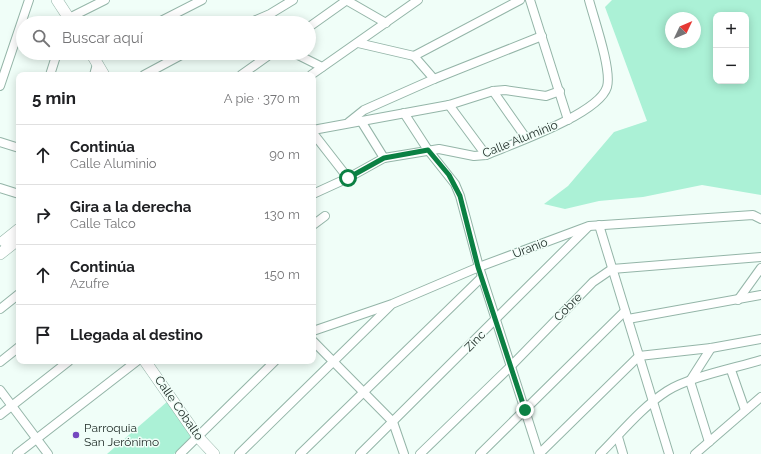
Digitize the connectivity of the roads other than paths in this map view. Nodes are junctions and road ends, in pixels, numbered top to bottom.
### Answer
1 (29, 0) edge
2 (57, 0) edge
3 (105, 0) edge
4 (202, 0) edge
5 (293, 0) edge
6 (346, 0) edge
7 (418, 0) edge
8 (520, 0) edge
9 (530, 0) edge
10 (589, 0) edge
11 (186, 3) edge
12 (24, 16) edge
13 (66, 16) edge
14 (78, 16) edge
15 (167, 16) edge
16 (265, 16) edge
17 (316, 22) edge
18 (386, 23) junction
19 (542, 36) junction
20 (16, 39) edge
21 (358, 43) junction
22 (414, 56) junction
23 (55, 60) edge
24 (95, 60) edge
25 (97, 60) edge
26 (172, 60) edge
27 (262, 60) edge
28 (308, 60) edge
29 (322, 67) junction
30 (51, 72) edge
31 (94, 72) edge
32 (103, 72) edge
33 (150, 72) edge
34 (245, 72) edge
35 (315, 72) edge
36 (434, 79) junction
37 (0, 86) edge
38 (493, 91) junction
39 (560, 91) junction
40 (449, 105) junction
41 (404, 113) junction
42 (568, 120) junction
43 (361, 121) junction
44 (347, 124) junction
45 (316, 130) edge
46 (316, 135) edge
47 (526, 138) junction
48 (0, 142) edge
49 (16, 147) edge
50 (428, 150) junction
51 (486, 155) junction
52 (384, 158) junction
53 (348, 178) junction
54 (0, 188) edge
55 (16, 193) edge
56 (316, 193) edge
57 (325, 216) dead end
58 (760, 218) edge
59 (316, 223) edge
60 (600, 225) junction
61 (589, 226) junction
62 (16, 232) edge
63 (7, 239) edge
64 (0, 254) edge
65 (761, 257) edge
66 (478, 267) junction
67 (612, 268) junction
68 (761, 268) edge
69 (482, 277) junction
70 (761, 295) edge
71 (16, 296) edge
72 (738, 300) junction
73 (392, 304) junction
74 (0, 309) edge
75 (626, 315) junction
76 (496, 320) junction
77 (316, 330) edge
78 (761, 339) edge
79 (316, 344) edge
80 (711, 348) junction
81 (16, 349) edge
82 (639, 356) junction
83 (761, 360) edge
84 (334, 361) junction
85 (0, 362) edge
86 (65, 364) edge
87 (133, 364) edge
88 (147, 364) edge
89 (272, 364) edge
90 (511, 366) junction
91 (731, 370) junction
92 (690, 381) junction
93 (0, 390) edge
94 (364, 391) junction
95 (761, 396) edge
96 (653, 402) junction
97 (12, 406) junction
98 (525, 410) junction
99 (745, 410) junction
100 (0, 415) edge
101 (393, 422) junction
102 (198, 437) junction
103 (618, 437) junction
104 (36, 439) junction
105 (709, 442) junction
106 (17, 454) edge
107 (48, 454) edge
108 (180, 454) edge
109 (214, 454) edge
110 (240, 454) edge
111 (300, 454) edge
112 (360, 454) edge
113 (404, 454) edge
114 (420, 454) edge
115 (480, 454) edge
116 (539, 454) edge
117 (600, 454) edge
118 (623, 454) edge
119 (669, 454) edge
120 (695, 454) edge

1 - 12 street
2 - 13 street
3 - 14 street
4 - 11 street
5 - 16 street
6 - 17 street
6 - 18 street
7 - 18 street
8 - 22 street
9 - 19 street
10 - 42 street, Calle Aluminio
11 - 15 street
18 - 21 street
19 - 36 street
19 - 39 street
20 - 37 street
21 - 22 street
21 - 29 street
22 - 36 street
23 - 30 street
24 - 31 street
25 - 32 street
26 - 33 street
27 - 34 street
28 - 29 street
29 - 35 street
36 - 44 street
38 - 39 street
38 - 40 street
38 - 47 street
39 - 42 street
40 - 41 street
40 - 51 street
41 - 43 street
41 - 50 street
42 - 47 street, Calle Aluminio
43 - 44 street
43 - 52 street
44 - 45 street
46 - 53 street
47 - 51 street, Calle Aluminio
48 - 49 street
50 - 51 street, Calle Aluminio
50 - 52 street, Calle Aluminio
50 - 66 street
52 - 53 street, Calle Aluminio
53 - 56 street, Calle Aluminio
54 - 55 street
57 - 59 street
58 - 60 street, Uranio
60 - 61 street, Uranio
60 - 67 street
61 - 66 street, Uranio
61 - 76 street, Zinc
62 - 63 street
63 - 64 street
65 - 67 street
66 - 69 street
66 - 73 street, Uranio
67 - 75 street
67 - 90 street, Cobre
68 - 72 street
69 - 76 street
69 - 94 street
70 - 72 street
71 - 74 street
72 - 75 street
73 - 77 street, Uranio
73 - 84 street
75 - 82 street
75 - 98 street
76 - 90 street
76 - 101 street, Zinc
78 - 80 street
79 - 84 street
80 - 82 street
80 - 92 street
81 - 85 street
82 - 96 street
82 - 116 street
83 - 91 street
84 - 94 street
84 - 110 street
86 - 97 street
87 - 104 street
88 - 102 street, Calle Cobalto
89 - 102 street
90 - 98 street
90 - 114 street, Cobre
91 - 92 street
91 - 99 street
92 - 96 street
92 - 105 street
93 - 97 street
94 - 101 street
94 - 111 street
95 - 99 street
96 - 103 street
96 - 119 street
97 - 100 street
97 - 104 street
98 - 115 street
98 - 116 street
99 - 105 street
101 - 112 street, Zinc
101 - 113 street
102 - 108 street
102 - 109 street, Calle Cobalto
103 - 117 street
103 - 118 street
104 - 106 street
104 - 107 street
105 - 120 street

